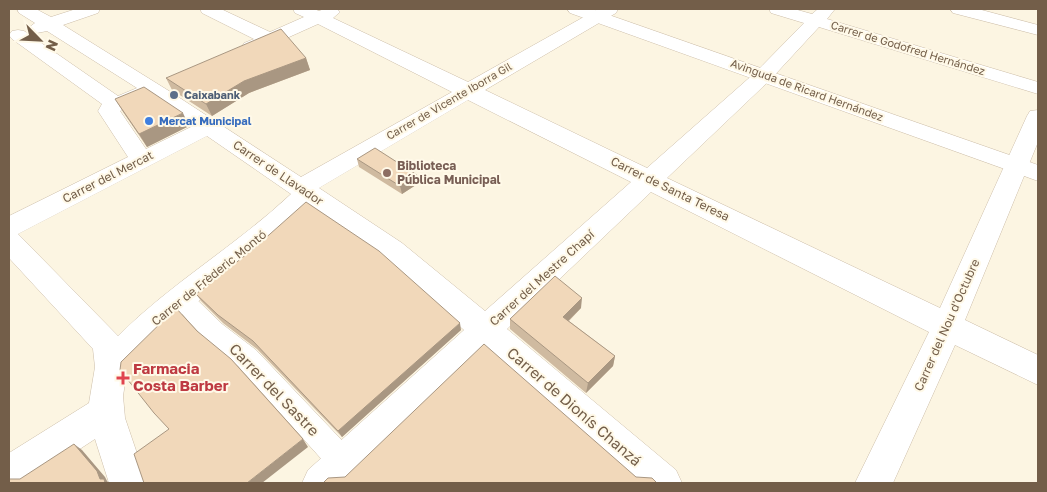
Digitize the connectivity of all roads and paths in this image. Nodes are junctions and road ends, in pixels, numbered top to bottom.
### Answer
1 (25, 9) edge
2 (92, 9) edge
3 (208, 9) edge
4 (576, 9) edge
5 (777, 9) edge
6 (959, 9) edge
7 (320, 12) edge
8 (603, 12) edge
9 (821, 15) edge
10 (48, 24) junction
11 (1038, 30) edge
12 (13, 36) edge
13 (269, 39) junction
14 (233, 55) edge
15 (764, 75) junction
16 (162, 85) junction
17 (1038, 88) edge
18 (468, 90) junction
19 (116, 104) junction
20 (1038, 116) edge
21 (208, 127) junction
22 (142, 160) junction
23 (1028, 169) edge
24 (651, 180) junction
25 (304, 190) junction
26 (9, 227) edge
27 (9, 241) edge
28 (181, 298) junction
29 (948, 325) junction
30 (484, 330) junction
31 (112, 364) junction
32 (1038, 370) edge
33 (107, 411) junction
34 (343, 462) junction
35 (9, 474) edge
36 (128, 483) edge
37 (321, 483) edge
38 (663, 483) edge
39 (874, 483) edge

1 - 10 street, Carrer de Llavador
2 - 10 street
3 - 13 street
4 - 8 street, Avinguda de Ricard Hernández
5 - 9 street, Carrer de Godofred Hernández
6 - 11 street
7 - 13 street
7 - 18 street, Carrer de Santa Teresa
8 - 15 street, Avinguda de Ricard Hernández
8 - 18 street, Carrer de Vicente Iborra Gil
9 - 15 street, Carrer del Mestre Chapí
9 - 17 street, Carrer de Godofred Hernández
10 - 12 street
10 - 16 street, Carrer de Llavador
12 - 19 street
13 - 14 street
15 - 23 street, Avinguda de Ricard Hernández
15 - 24 street, Carrer del Mestre Chapí
16 - 19 street
16 - 21 street, Carrer de Llavador
18 - 24 street, Carrer de Santa Teresa
18 - 25 street, Carrer de Vicente Iborra Gil
19 - 22 street
20 - 23 street, Carrer del Nou d'Octubre
21 - 22 street, Carrer del Mercat
21 - 25 street, Carrer de Llavador
22 - 26 street, Carrer del Mercat
23 - 29 street, Carrer del Nou d'Octubre
24 - 29 street, Carrer de Santa Teresa
24 - 30 street, Carrer del Mestre Chapí
25 - 28 street, Carrer de Frèderic Montó
25 - 30 street, Carrer de Llavador
27 - 31 street
28 - 31 street, Carrer de Frèderic Montó
28 - 34 street, Carrer del Sastre
29 - 32 street, Carrer de Santa Teresa
29 - 39 street, Carrer del Nou d'Octubre
30 - 34 street, Carrer del Mestre Chapí
30 - 38 street, Carrer de Dionís Chanzá
31 - 33 street
33 - 35 street
33 - 36 street
34 - 37 street, Carrer del Mestre Chapí

